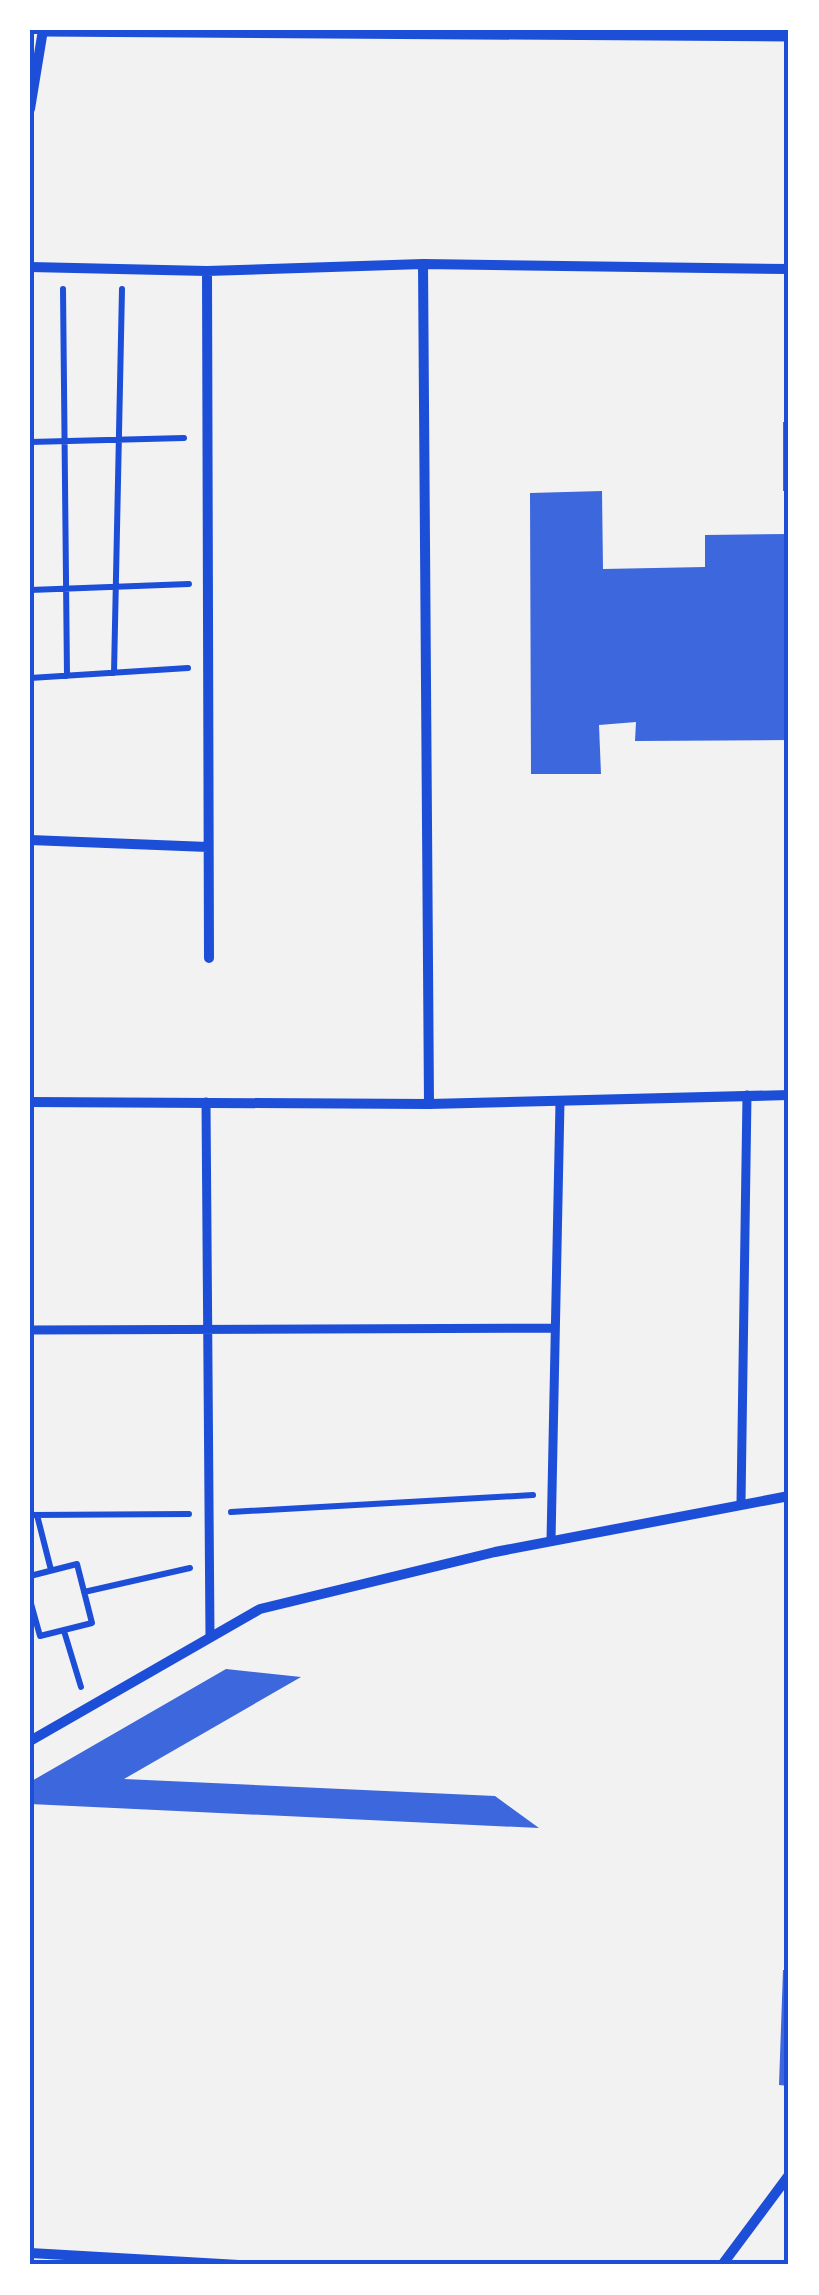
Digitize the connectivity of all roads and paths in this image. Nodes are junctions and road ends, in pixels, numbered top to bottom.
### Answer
1 (43, 31) edge
2 (789, 37) edge
3 (30, 109) edge
4 (423, 264) junction
5 (30, 267) edge
6 (62, 268) junction
7 (122, 268) junction
8 (789, 269) edge
9 (207, 270) junction
10 (206, 437) junction
11 (119, 440) junction
12 (64, 441) junction
13 (30, 442) edge
14 (207, 584) junction
15 (116, 587) junction
16 (66, 589) junction
17 (30, 590) edge
18 (207, 667) junction
19 (114, 673) junction
20 (67, 676) junction
21 (30, 678) edge
22 (30, 840) edge
23 (208, 848) junction
24 (209, 958) dead end
25 (747, 1095) junction
26 (789, 1095) edge
27 (30, 1102) edge
28 (206, 1102) junction
29 (560, 1102) junction
30 (429, 1104) junction
31 (554, 1328) junction
32 (30, 1330) edge
33 (208, 1330) junction
34 (551, 1494) junction
35 (789, 1496) edge
36 (741, 1503) junction
37 (208, 1514) junction
38 (33, 1515) edge
39 (551, 1541) junction
40 (209, 1564) junction
41 (51, 1570) junction
42 (30, 1576) edge
43 (84, 1592) junction
44 (31, 1604) edge
45 (64, 1631) junction
46 (210, 1637) junction
47 (88, 1710) junction
48 (30, 1742) edge
49 (789, 2175) edge
50 (30, 2253) edge
51 (192, 2264) edge
52 (239, 2265) edge
53 (722, 2265) edge

1 - 2 street
1 - 3 street
4 - 8 street
4 - 9 street
4 - 30 street
5 - 6 street
6 - 7 street
6 - 12 path
7 - 9 street
7 - 11 path
9 - 10 street
10 - 11 path
10 - 14 street
11 - 12 path
11 - 15 path
12 - 13 path
12 - 16 path
14 - 15 path
14 - 18 street
15 - 16 path
15 - 19 path
16 - 17 path
16 - 20 path
18 - 19 path
18 - 23 street
19 - 20 path
20 - 21 path
22 - 23 street
23 - 24 street
25 - 26 street
25 - 29 street
25 - 36 street
27 - 28 street
28 - 30 street
28 - 33 street
29 - 30 street
29 - 31 street
31 - 33 street
31 - 34 street
32 - 33 street
33 - 37 street
34 - 37 path
34 - 39 street
35 - 36 street
36 - 39 street
37 - 38 path
37 - 40 street
38 - 41 path
39 - 46 street
40 - 43 path
40 - 46 street
41 - 42 path
41 - 43 path
43 - 45 path
44 - 45 path
45 - 47 path
46 - 47 street
47 - 48 street
49 - 53 street
50 - 51 street
51 - 52 street

